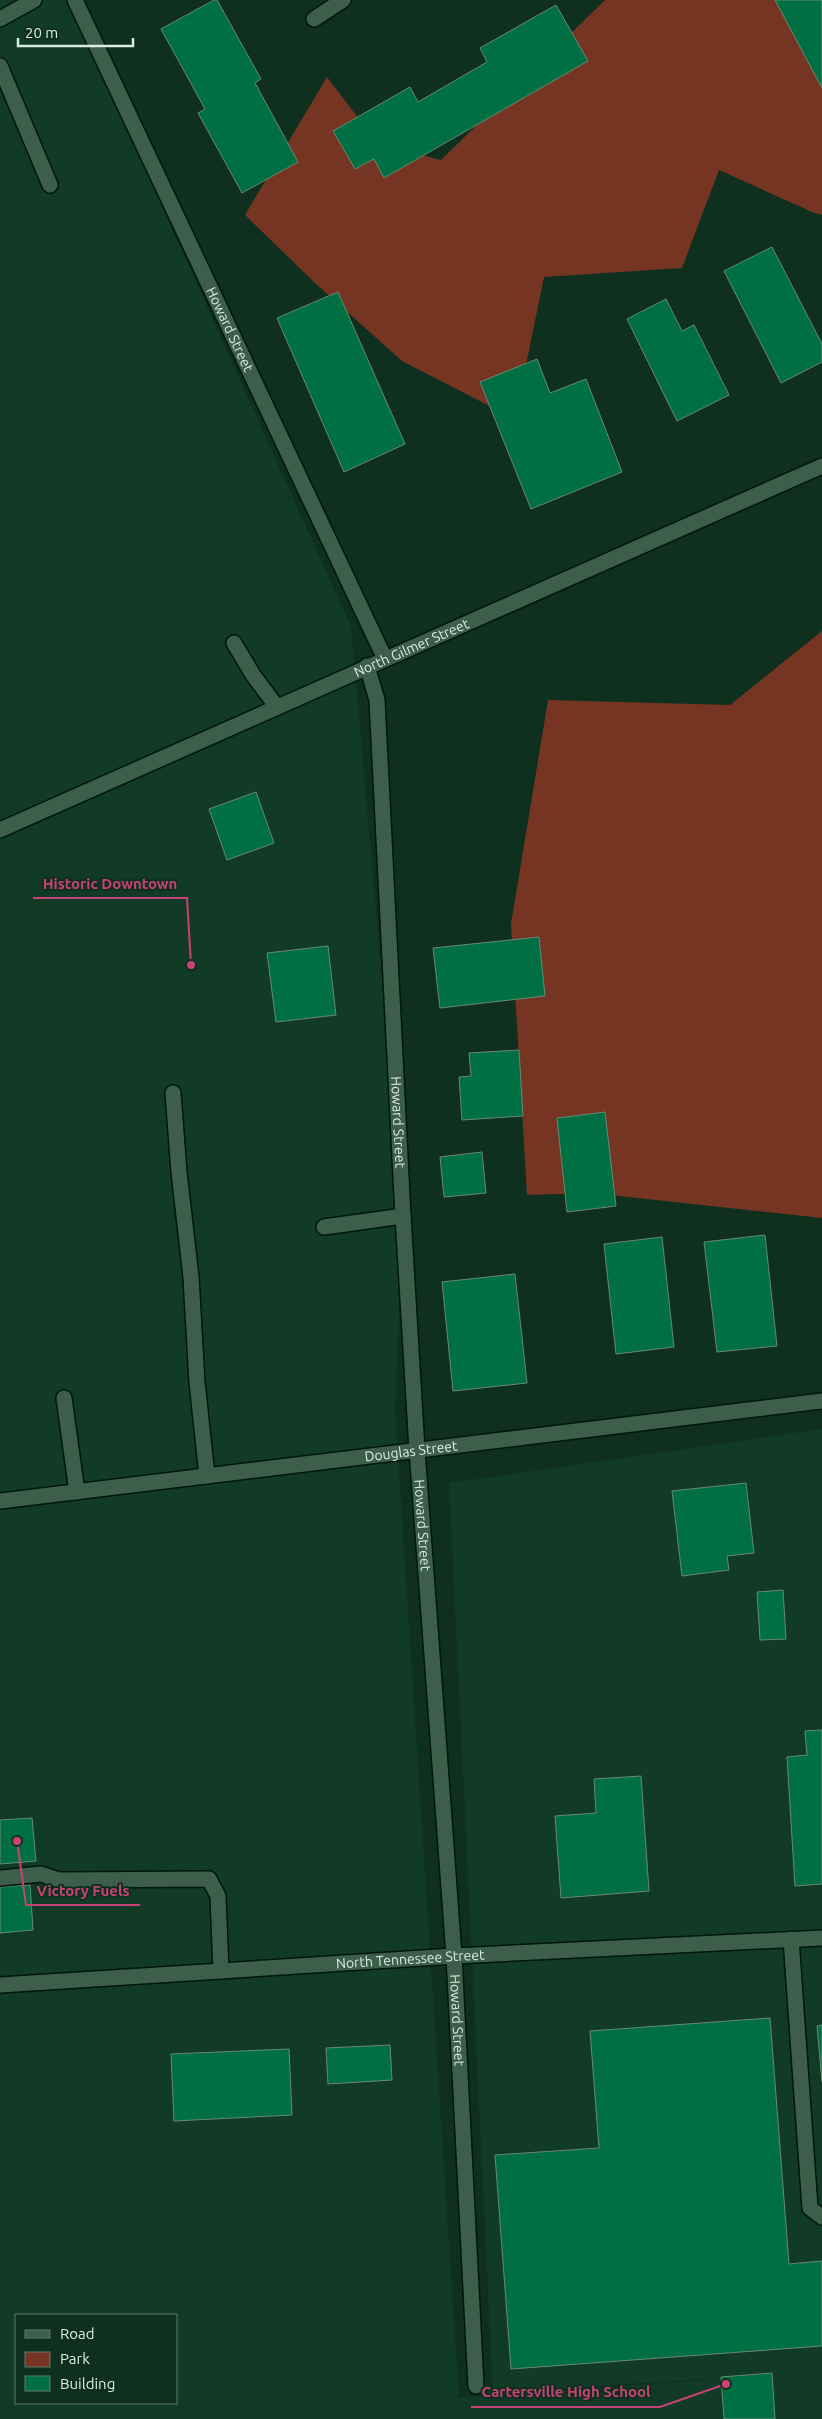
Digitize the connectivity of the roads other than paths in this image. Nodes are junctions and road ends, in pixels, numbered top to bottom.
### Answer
1 (34, 0) edge
2 (75, 0) edge
3 (343, 0) edge
4 (0, 19) edge
5 (314, 19) dead end
6 (0, 66) edge
7 (50, 185) dead end
8 (822, 466) edge
9 (234, 642) dead end
10 (385, 659) junction
11 (367, 666) junction
12 (277, 707) junction
13 (1, 825) edge
14 (173, 1093) dead end
15 (403, 1216) junction
16 (324, 1226) dead end
17 (64, 1398) dead end
18 (822, 1400) edge
19 (417, 1450) junction
20 (208, 1476) junction
21 (76, 1492) junction
22 (0, 1501) edge
23 (0, 1878) edge
24 (822, 1938) edge
25 (791, 1939) junction
26 (454, 1956) junction
27 (221, 1971) junction
28 (0, 1985) edge
29 (822, 2217) edge
30 (476, 2386) dead end

1 - 4 street
2 - 10 street, Howard Street
3 - 5 street
6 - 7 street
8 - 10 street, North Gilmer Street
9 - 12 street
10 - 11 street, North Gilmer Street
11 - 12 street, North Gilmer Street
11 - 15 street, Howard Street
12 - 13 street, North Gilmer Street
14 - 20 street
15 - 16 street
15 - 19 street, Howard Street
17 - 21 street
18 - 19 street, Douglas Street
19 - 20 street, Douglas Street
19 - 26 street, Howard Street
20 - 21 street, Douglas Street
21 - 22 street, Douglas Street
23 - 27 street
24 - 25 street, North Tennessee Street
25 - 26 street, North Tennessee Street
25 - 29 street
26 - 27 street, North Tennessee Street
26 - 30 street, Howard Street
27 - 28 street, North Tennessee Street

